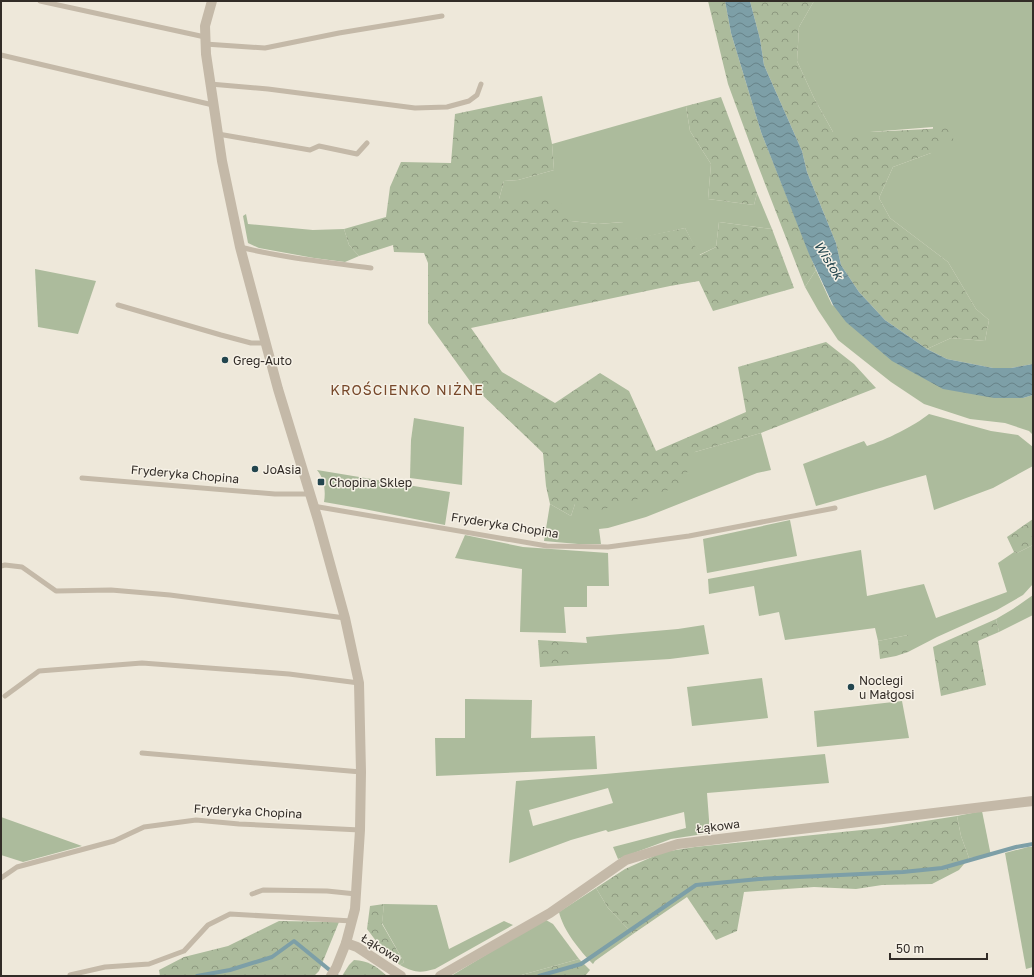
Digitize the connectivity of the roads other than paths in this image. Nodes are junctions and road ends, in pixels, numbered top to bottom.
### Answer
1 (40, 1) edge
2 (212, 1) edge
3 (442, 16) dead end
4 (205, 40) junction
5 (1, 55) edge
6 (210, 84) junction
7 (481, 84) dead end
8 (213, 105) junction
9 (218, 134) junction
10 (368, 143) dead end
11 (240, 248) junction
12 (371, 268) dead end
13 (118, 305) dead end
14 (266, 343) junction
15 (82, 478) dead end
16 (310, 494) junction
17 (314, 506) junction
18 (835, 508) dead end
19 (1, 566) edge
20 (345, 618) junction
21 (359, 683) junction
22 (5, 696) dead end
23 (142, 753) dead end
24 (361, 772) junction
25 (1033, 801) edge
26 (360, 830) junction
27 (1, 878) edge
28 (252, 894) dead end
29 (357, 894) junction
30 (353, 921) junction
31 (346, 943) junction
32 (334, 972) edge
33 (70, 975) dead end
34 (401, 976) edge
35 (440, 976) edge

1 - 4 lane
2 - 4 street
3 - 4 lane
4 - 6 street
5 - 8 lane
6 - 7 lane
6 - 8 street
8 - 9 street
9 - 10 lane
9 - 11 street
11 - 12 lane
11 - 14 street
13 - 14 lane
14 - 16 street
15 - 16 lane, Fryderyka Chopina
16 - 17 street
17 - 18 lane, Fryderyka Chopina
17 - 20 street
19 - 20 lane
20 - 21 street
21 - 22 lane
21 - 24 street
23 - 24 lane
24 - 26 street
25 - 35 street, Łąkowa
26 - 27 lane, Fryderyka Chopina
26 - 29 street
28 - 29 lane
29 - 30 street
30 - 31 street
30 - 33 lane
31 - 32 street
31 - 34 street, Łąkowa

